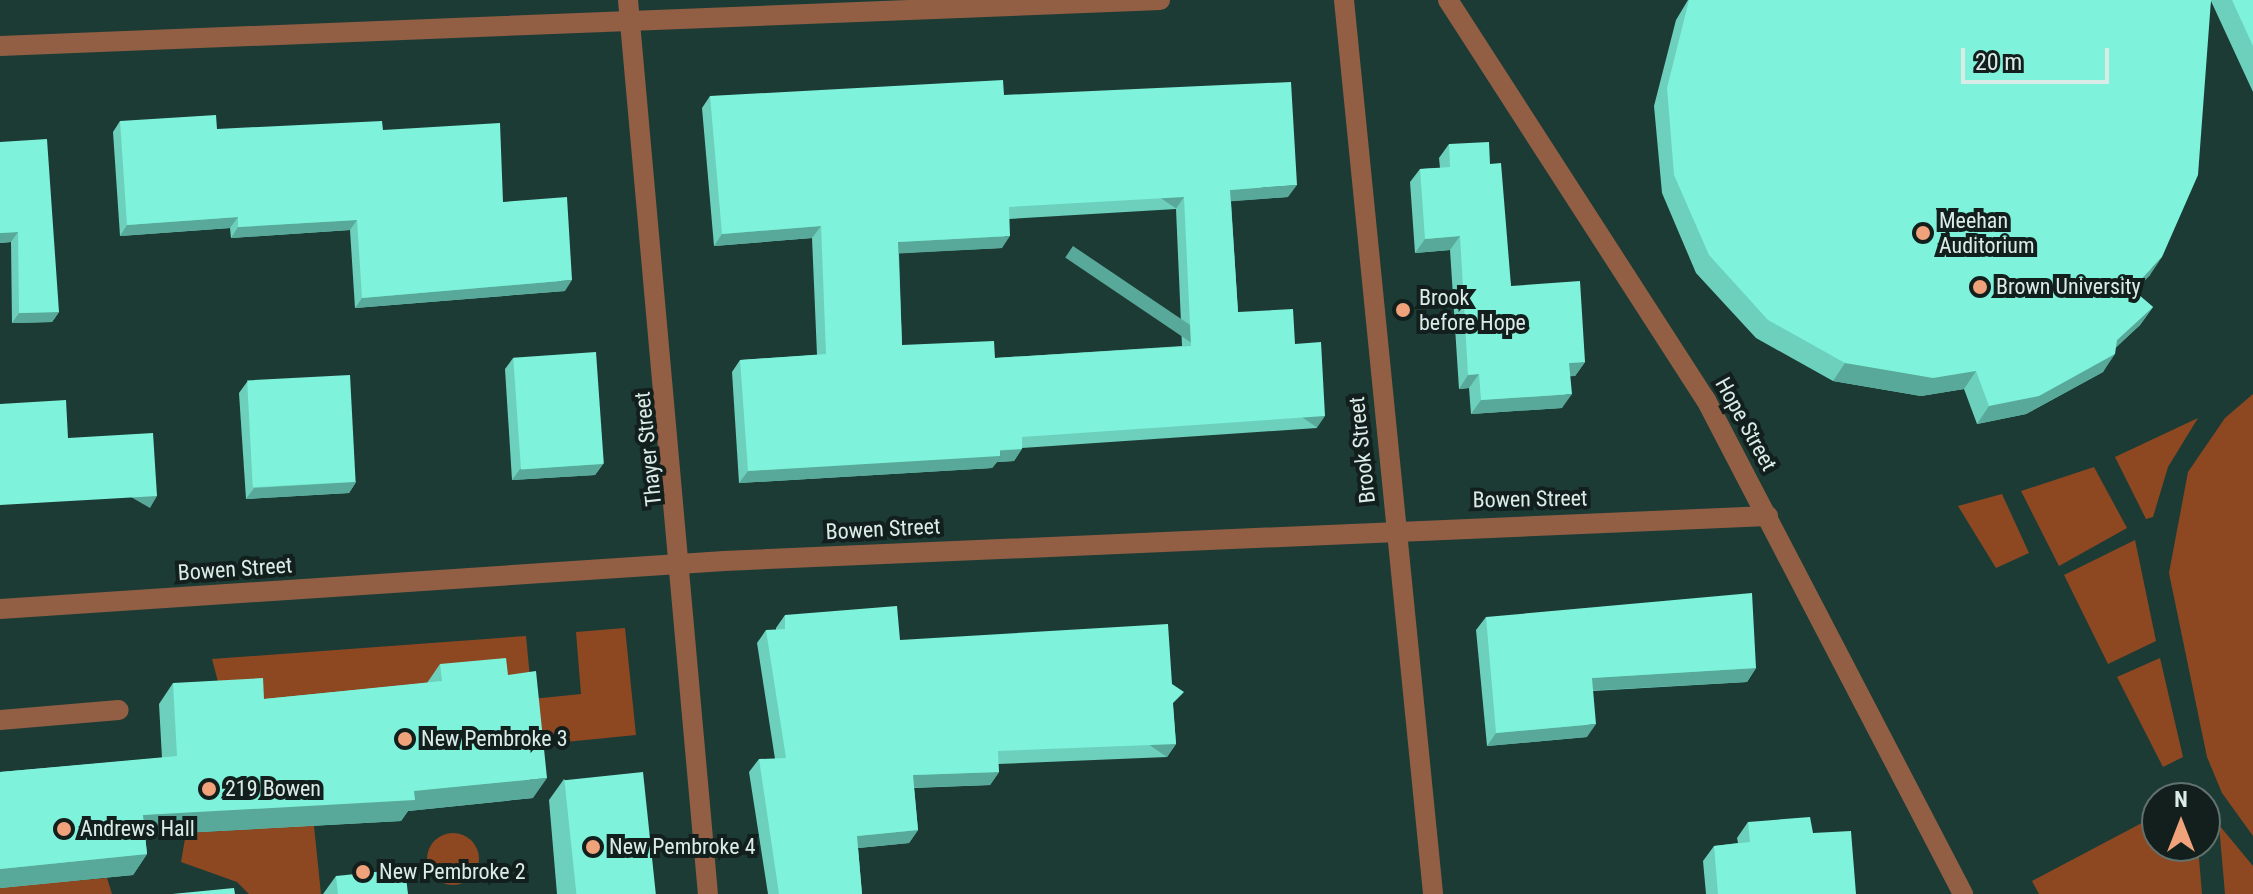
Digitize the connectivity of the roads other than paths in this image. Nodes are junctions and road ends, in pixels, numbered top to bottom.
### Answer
1 (1160, 0) edge
2 (1344, 0) edge
3 (1448, 0) edge
4 (629, 8) edge
5 (0, 46) edge
6 (1768, 516) junction
7 (1393, 527) junction
8 (683, 565) junction
9 (0, 609) edge
10 (119, 710) dead end
11 (0, 720) edge
12 (708, 894) edge
13 (1433, 894) edge
14 (1963, 894) edge

1 - 4 street
2 - 7 street, Brook Street
3 - 6 street, Hope Street
4 - 5 street
4 - 8 street, Thayer Street
6 - 7 street, Bowen Street
6 - 14 street, Hope Street
7 - 8 street, Bowen Street
7 - 13 street, Brook Street
8 - 9 street, Bowen Street
8 - 12 street, Thayer Street
10 - 11 street

